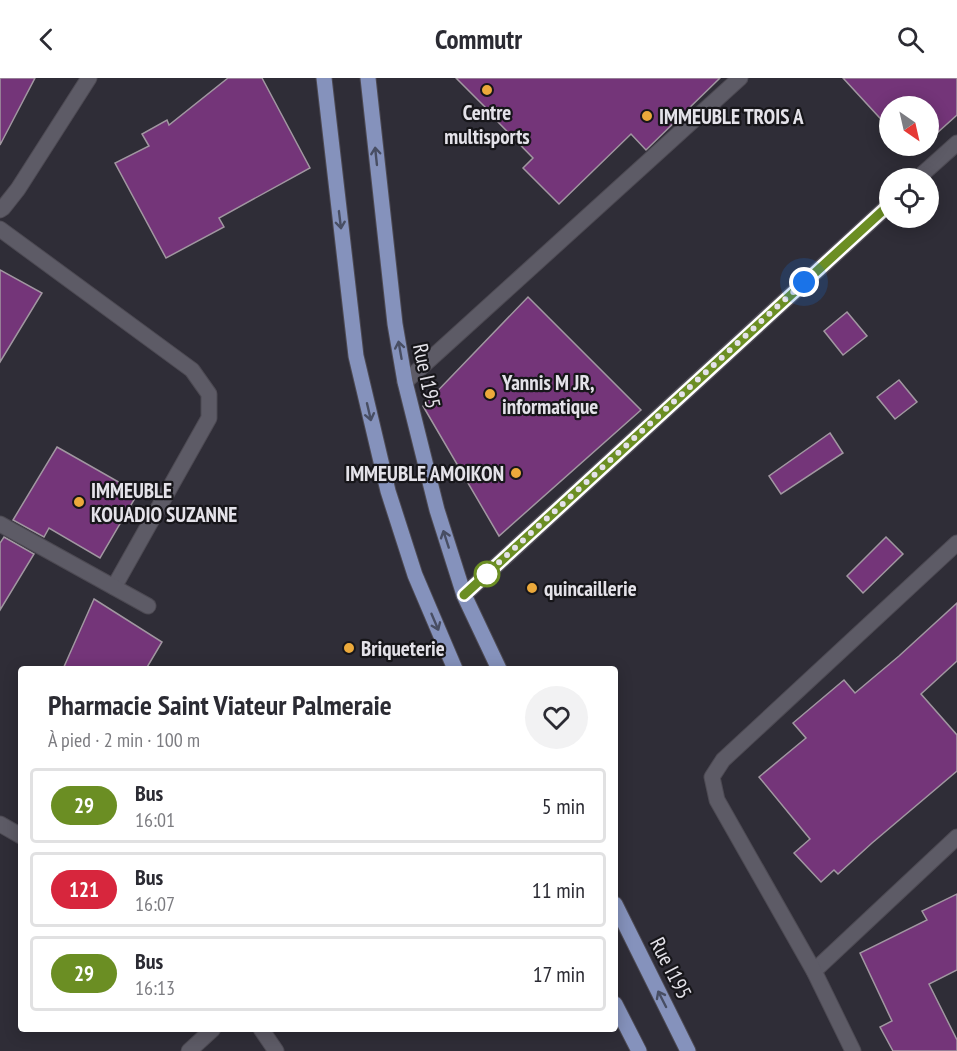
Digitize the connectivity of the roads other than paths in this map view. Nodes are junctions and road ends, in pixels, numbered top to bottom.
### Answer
1 (89, 78) edge
2 (324, 78) edge
3 (368, 78) edge
4 (740, 78) edge
5 (957, 143) edge
6 (929, 168) edge
7 (0, 210) edge
8 (879, 214) edge
9 (0, 229) edge
10 (405, 382) junction
11 (0, 524) edge
12 (957, 543) edge
13 (114, 587) junction
14 (464, 595) junction
15 (148, 606) dead end
16 (454, 666) edge
17 (498, 666) edge
18 (0, 824) edge
19 (18, 834) edge
20 (957, 837) edge
21 (618, 910) edge
22 (814, 971) junction
23 (618, 1010) edge
24 (210, 1032) edge
25 (263, 1032) edge
26 (189, 1051) edge
27 (276, 1051) edge
28 (639, 1051) edge
29 (688, 1051) edge
30 (853, 1051) edge

1 - 7 street
2 -> 16 main road
10 -> 3 main road, Rue I195
4 - 10 street
5 - 6 street
8 - 14 street
9 - 13 street
14 -> 10 main road, Rue I195
11 - 13 street
12 - 22 street
13 - 15 street
14 - 17 main road, Rue I195
18 - 19 street
20 - 22 street
29 -> 21 main road, Rue I195
22 - 30 street
23 - 28 main road
24 - 26 street
25 - 27 street

